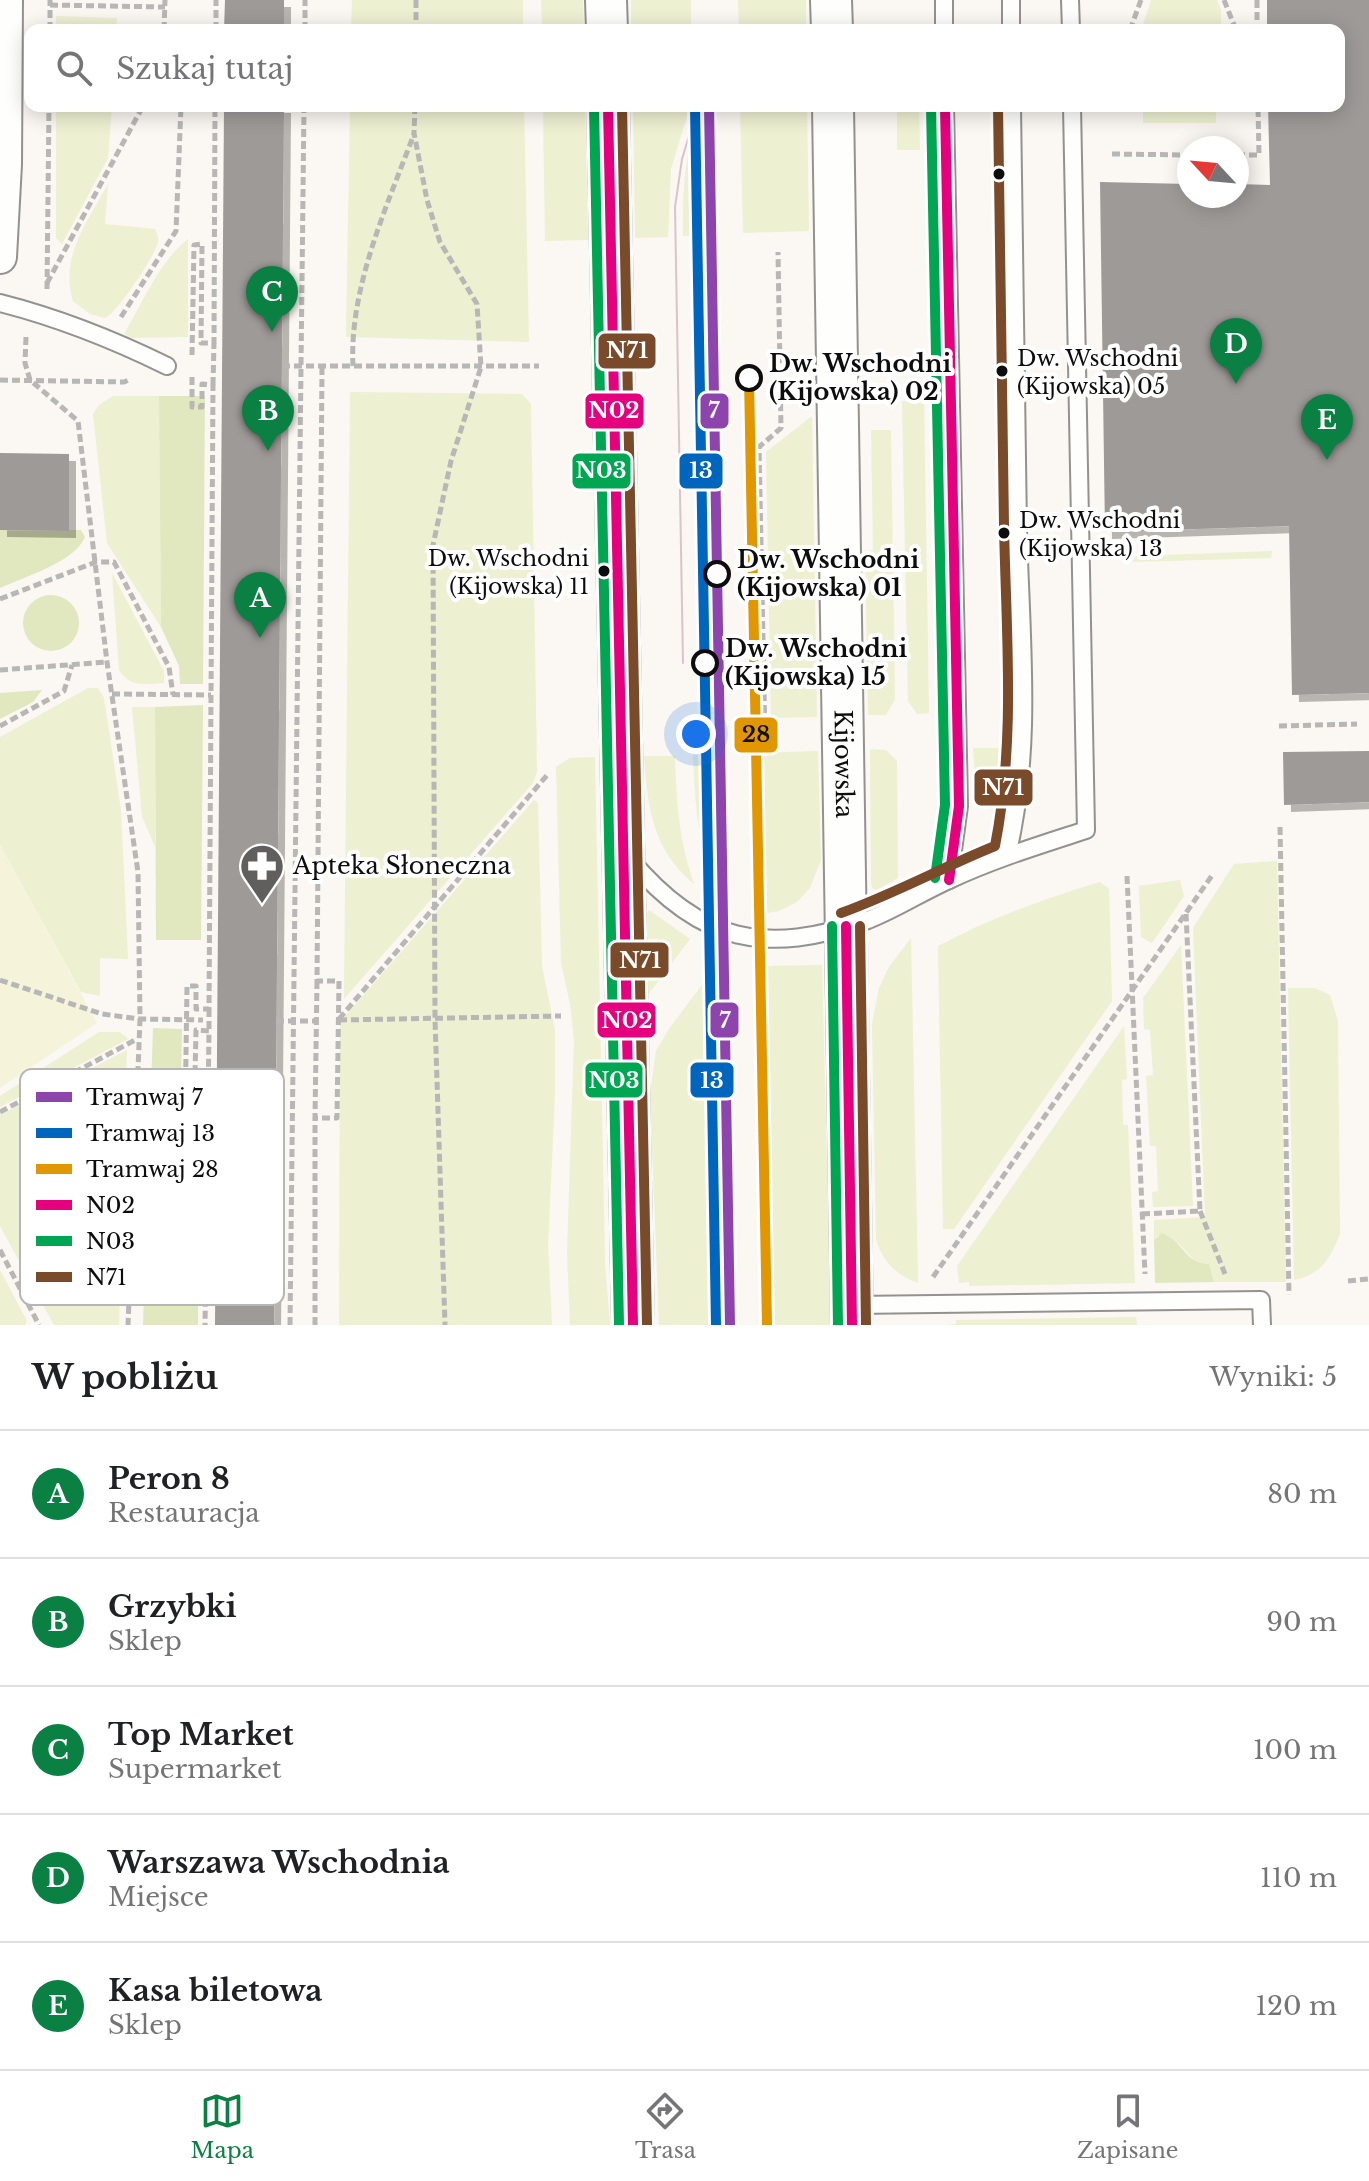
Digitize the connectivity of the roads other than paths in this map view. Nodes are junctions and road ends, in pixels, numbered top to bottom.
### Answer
1 (6, 0) edge
2 (606, 0) edge
3 (831, 0) edge
4 (944, 0) edge
5 (1011, 0) edge
6 (1070, 0) edge
7 (607, 24) edge
8 (832, 24) edge
9 (944, 24) edge
10 (1011, 24) edge
11 (1071, 24) edge
12 (608, 112) edge
13 (833, 112) edge
14 (945, 112) edge
15 (1012, 112) edge
16 (1072, 112) edge
17 (0, 257) edge
18 (0, 303) edge
19 (167, 366) road end
20 (621, 848) junction
21 (1007, 856) junction
22 (949, 880) junction
23 (846, 926) junction
24 (852, 1315) edge
25 (633, 1325) edge
26 (1262, 1325) edge

1 - 17 street
2 - 7 street
3 - 8 street
4 - 9 lane
5 - 10 lane
6 - 11 lane
12 - 20 street
13 - 23 street, Kijowska
14 - 22 lane
15 - 21 lane
16 - 21 lane
18 - 19 lane
20 - 23 lane
20 - 25 street
21 - 22 lane
22 - 23 lane
23 - 24 street, Kijowska
24 - 26 lane

